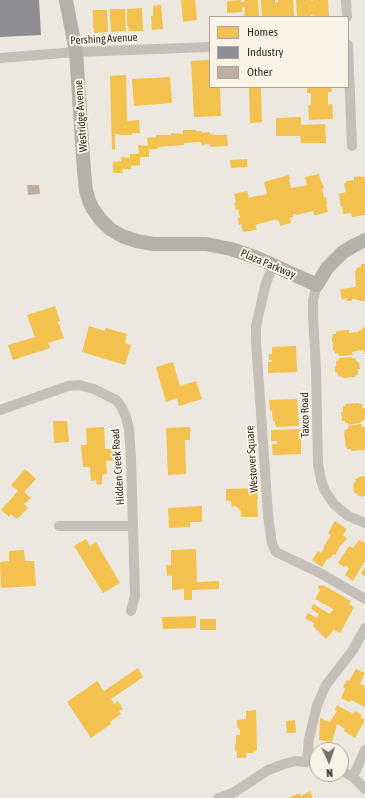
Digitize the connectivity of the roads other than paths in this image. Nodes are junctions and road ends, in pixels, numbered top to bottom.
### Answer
1 (66, 0) edge
2 (346, 0) edge
3 (347, 16) edge
4 (209, 46) edge
5 (76, 52) junction
6 (0, 58) edge
7 (349, 70) edge
8 (352, 146) dead end
9 (107, 226) joint
10 (365, 240) edge
11 (273, 266) junction
12 (317, 285) junction
13 (0, 410) edge
14 (365, 523) edge
15 (59, 526) dead end
16 (133, 526) junction
17 (365, 599) edge
18 (131, 611) dead end
19 (365, 628) edge
20 (309, 742) edge
21 (365, 750) edge
22 (309, 762) edge
23 (349, 775) edge
24 (353, 777) junction
25 (365, 789) edge
26 (218, 798) edge

1 - 5 street, Westridge Avenue
2 - 3 street
4 - 5 street, Pershing Avenue
5 - 6 street, Pershing Avenue
5 - 9 street, Westridge Avenue
7 - 8 street
9 - 11 street, Plaza Parkway
10 - 12 street
11 - 12 street, Plaza Parkway
11 - 17 street, Westover Square
12 - 14 street, Taxco Road
13 - 16 street, Hidden Creek Road
15 - 16 street
16 - 18 street, Hidden Creek Road
19 - 20 street
21 - 24 street
22 - 26 street
23 - 24 street
24 - 25 street

